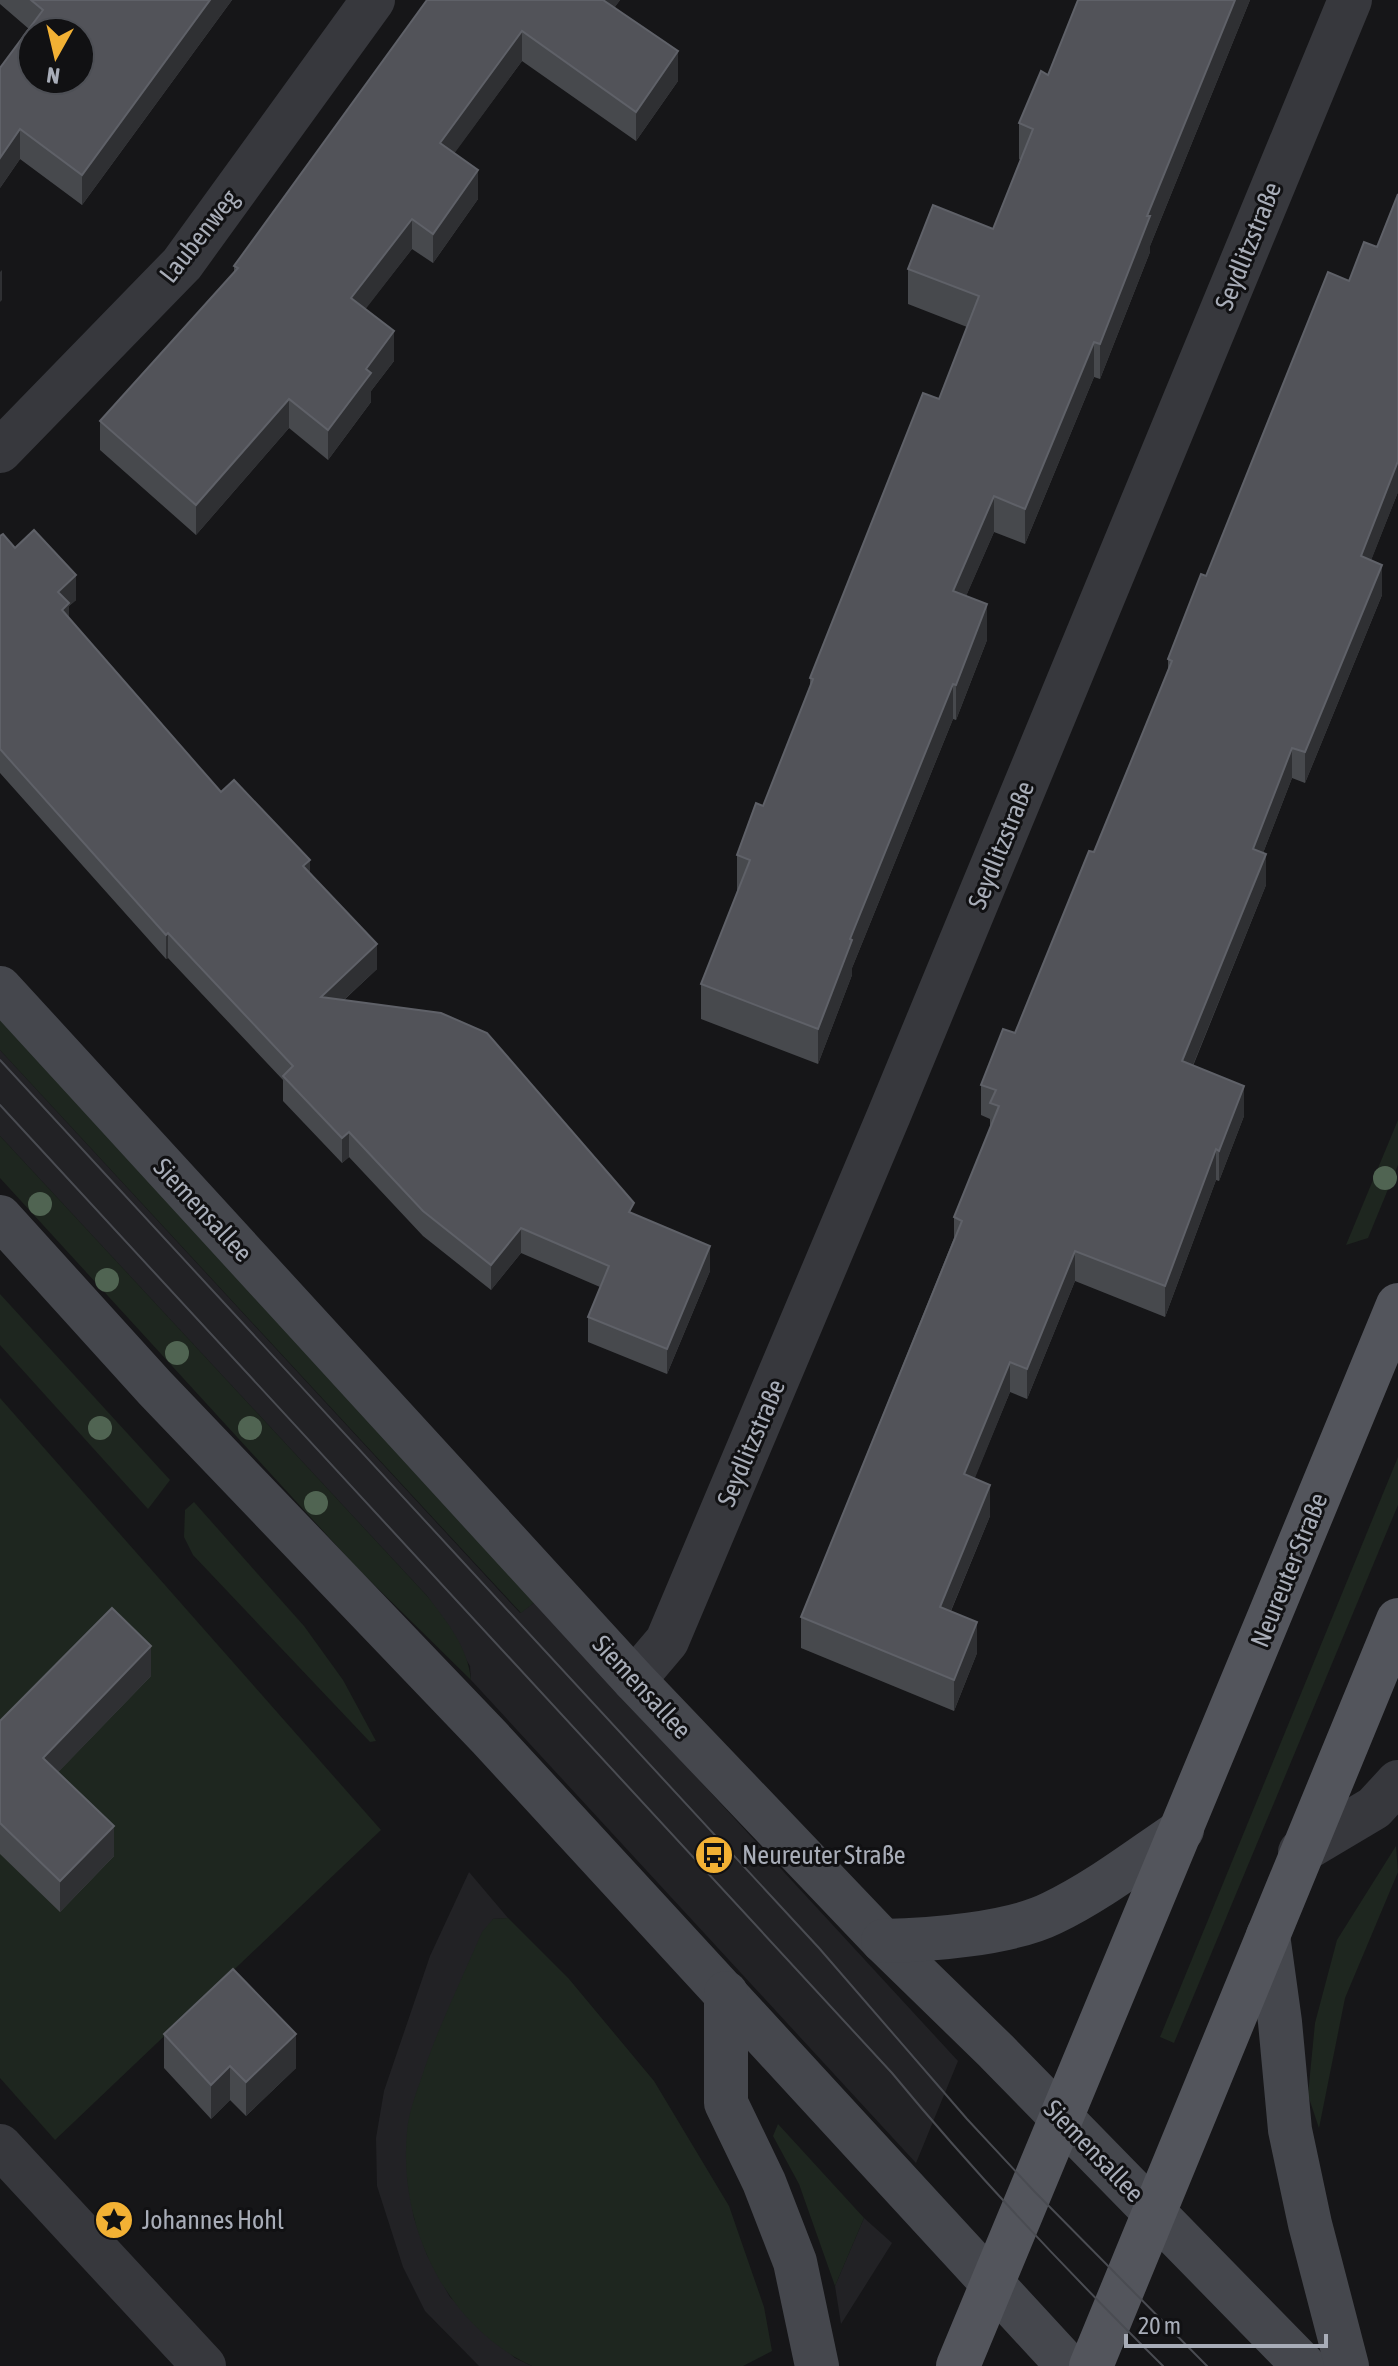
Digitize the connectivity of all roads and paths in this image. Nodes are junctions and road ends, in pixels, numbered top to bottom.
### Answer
1 (373, 0) edge
2 (1350, 0) edge
3 (0, 451) edge
4 (0, 988) edge
5 (0, 1217) edge
6 (1398, 1305) edge
7 (1398, 1620) edge
8 (634, 1680) junction
9 (1398, 1782) edge
10 (1182, 1830) junction
11 (1300, 1852) junction
12 (1268, 1935) junction
13 (883, 1941) junction
14 (726, 1993) junction
15 (1061, 2120) junction
16 (0, 2146) edge
17 (1153, 2213) junction
18 (993, 2284) junction
19 (204, 2366) edge
20 (817, 2366) edge
21 (958, 2366) edge
22 (1068, 2366) edge
23 (1091, 2366) edge
24 (1304, 2366) edge
25 (1347, 2366) edge

1 - 3 street, Laubenweg
2 - 8 street, Seydlitzstraße
4 - 8 main road, Siemensallee
5 - 14 main road
6 - 10 main road, Neureuter Straße
7 - 11 main road
8 - 13 main road, Siemensallee
9 - 11 street
10 - 13 main road
10 - 15 main road, Neureuter Straße
11 - 12 main road
12 - 17 main road
12 - 25 main road
13 - 15 main road, Siemensallee
14 - 18 main road
14 - 20 main road
15 - 17 main road, Siemensallee
15 - 18 main road, Neureuter Straße
16 - 19 street
17 - 23 main road
17 - 24 main road, Siemensallee
18 - 21 main road, Neureuter Straße
18 - 22 main road

